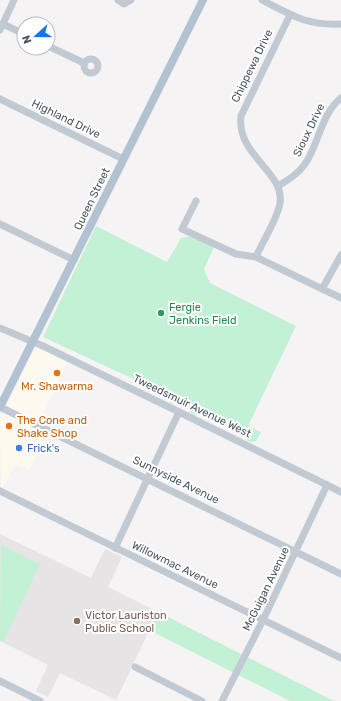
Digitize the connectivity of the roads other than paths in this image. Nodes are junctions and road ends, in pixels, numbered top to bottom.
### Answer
1 (14, 0) edge
2 (118, 0) edge
3 (131, 0) edge
4 (203, 0) edge
5 (262, 0) edge
6 (290, 15) junction
7 (341, 24) edge
8 (1, 27) edge
9 (16, 32) edge
10 (56, 50) edge
11 (84, 63) dead end
12 (341, 98) edge
13 (0, 99) edge
14 (123, 159) junction
15 (278, 186) junction
16 (196, 201) dead end
17 (0, 224) edge
18 (341, 255) edge
19 (256, 257) junction
20 (74, 260) junction
21 (322, 290) junction
22 (341, 298) edge
23 (0, 328) edge
24 (33, 342) junction
25 (0, 407) edge
26 (179, 412) junction
27 (147, 478) junction
28 (327, 485) junction
29 (0, 491) edge
30 (341, 492) edge
31 (115, 548) junction
32 (296, 552) junction
33 (341, 574) edge
34 (263, 620) junction
35 (341, 658) edge
36 (135, 667) dead end
37 (0, 681) edge
38 (40, 701) edge
39 (202, 701) edge
40 (222, 701) edge

1 - 8 street
2 - 3 street
4 - 14 main road, Queen Street
5 - 6 street
6 - 7 street
6 - 15 street, Chippewa Drive
8 - 9 street
10 - 11 street
12 - 15 street, Sioux Drive
13 - 14 street, Highland Drive
14 - 20 main road, Queen Street
15 - 19 street
16 - 19 street
17 - 20 street
18 - 21 street
19 - 21 street
20 - 24 main road, Queen Street
21 - 22 street
23 - 24 street, Tweedsmuir Avenue West
24 - 25 main road, Queen Street
24 - 26 street, Tweedsmuir Avenue West
25 - 27 street, Sunnyside Avenue
26 - 27 street
26 - 28 street, Tweedsmuir Avenue West
27 - 31 street
27 - 32 street, Sunnyside Avenue
28 - 30 street, Tweedsmuir Avenue West
28 - 32 street, McGuigan Avenue
29 - 31 street, Willowmac Avenue
31 - 34 street, Willowmac Avenue
32 - 33 street, Sunnyside Avenue
32 - 34 street, McGuigan Avenue
34 - 35 street, Willowmac Avenue
34 - 40 street, McGuigan Avenue
36 - 39 street
37 - 38 street

